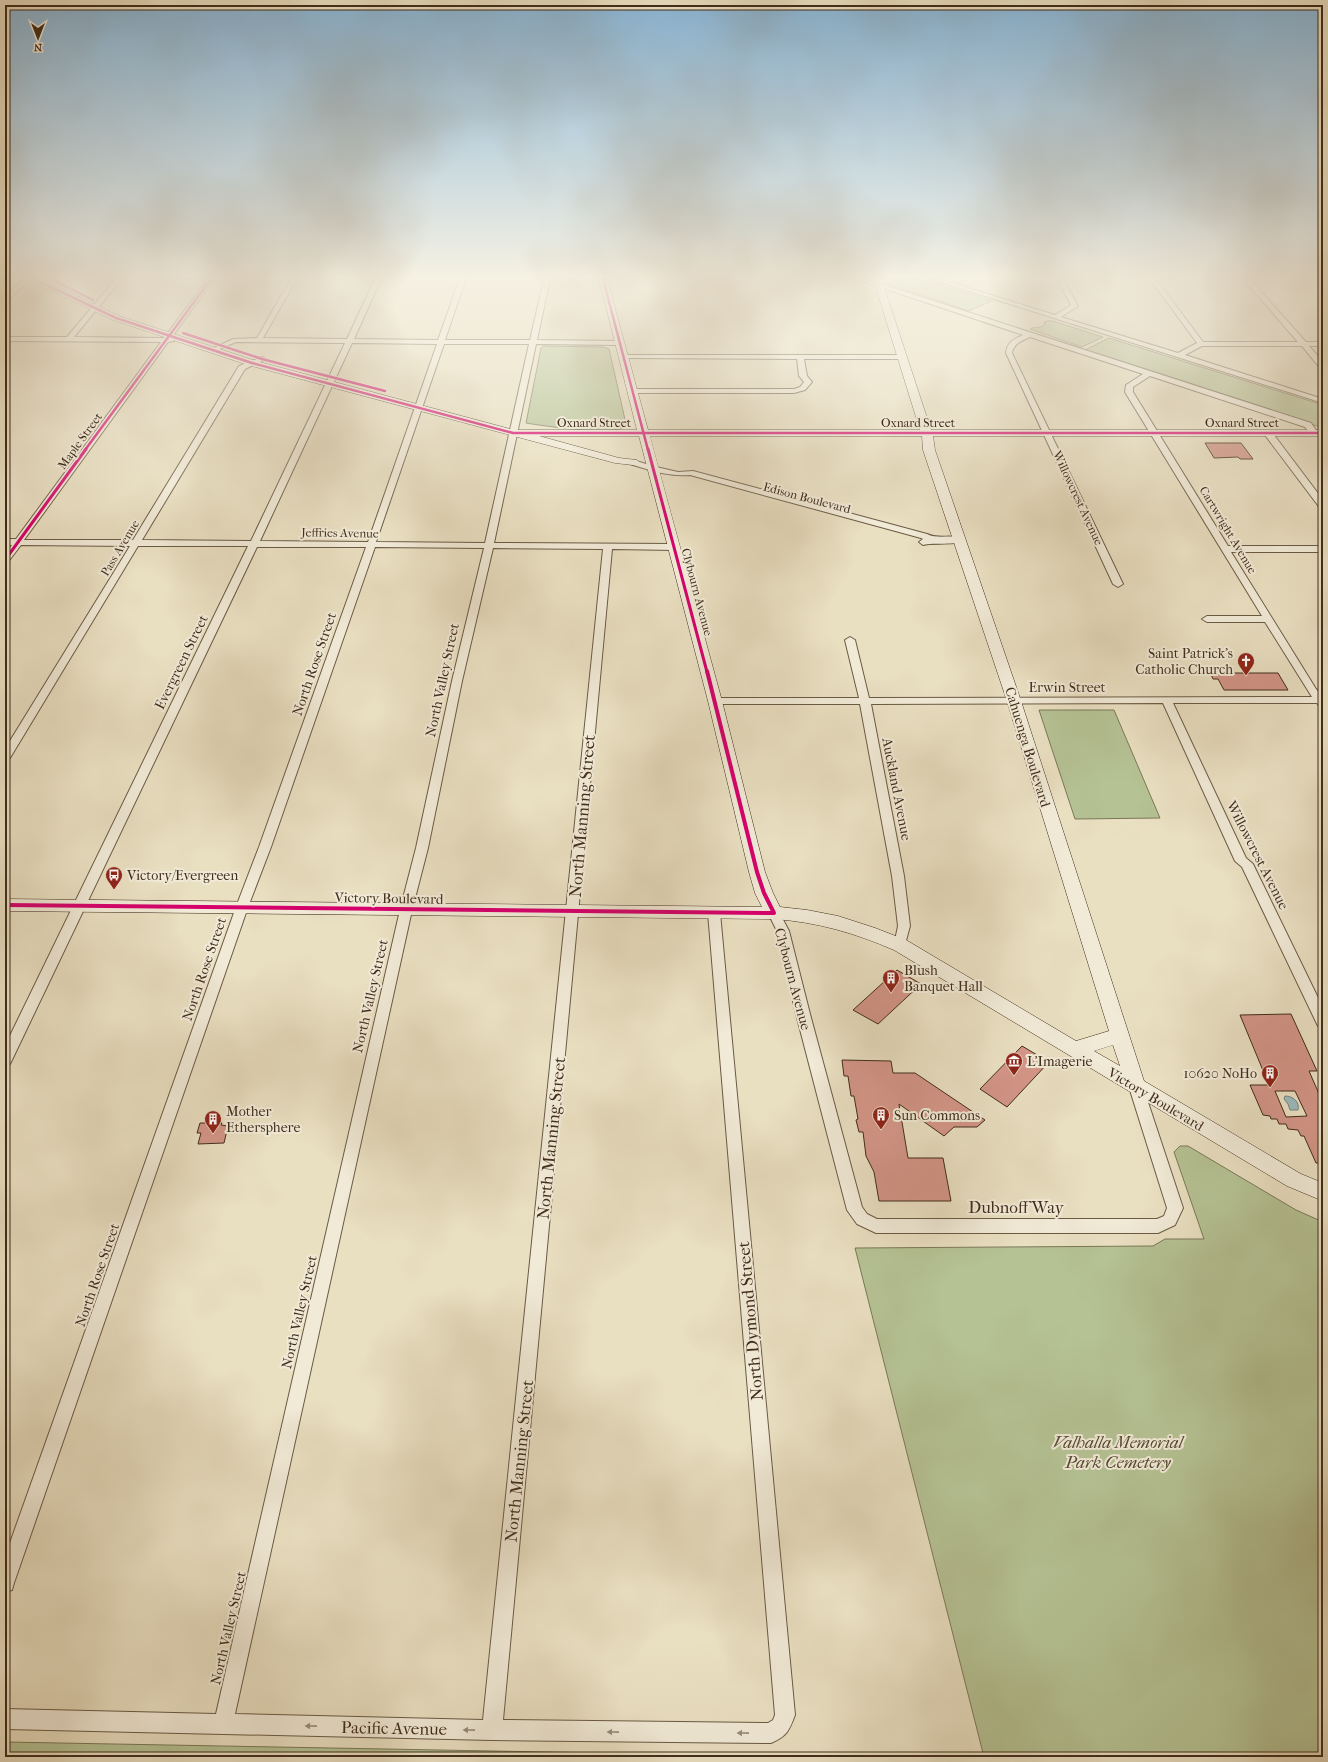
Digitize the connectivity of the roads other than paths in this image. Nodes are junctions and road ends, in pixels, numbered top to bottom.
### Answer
1 (154, 357) edge
2 (235, 357) edge
3 (257, 357) edge
4 (341, 357) edge
5 (436, 357) edge
6 (530, 357) edge
7 (623, 357) edge
8 (800, 357) edge
9 (902, 357) edge
10 (1011, 357) edge
11 (1100, 357) edge
12 (1182, 357) edge
13 (1315, 357) edge
14 (262, 359) junction
15 (252, 363) junction
16 (1323, 366) edge
17 (1148, 373) junction
18 (330, 380) junction
19 (632, 391) junction
20 (1323, 401) edge
21 (420, 404) junction
22 (514, 429) junction
23 (541, 433) junction
24 (643, 433) junction
25 (927, 433) junction
26 (1047, 433) junction
27 (1155, 433) junction
28 (1268, 433) junction
29 (1318, 433) edge
30 (633, 462) junction
31 (654, 469) junction
32 (1323, 506) edge
33 (959, 540) junction
34 (5, 542) edge
35 (18, 542) junction
36 (137, 543) junction
37 (254, 544) junction
38 (371, 545) junction
39 (489, 546) junction
40 (674, 546) junction
41 (608, 547) junction
42 (1323, 548) edge
43 (1226, 549) junction
44 (5, 560) edge
45 (1118, 584) dead end
46 (1207, 619) dead end
47 (1268, 619) junction
48 (850, 640) dead end
49 (864, 700) junction
50 (715, 701) junction
51 (1014, 701) junction
52 (1167, 701) junction
53 (1322, 702) edge
54 (5, 758) edge
55 (5, 905) edge
56 (79, 906) junction
57 (242, 908) junction
58 (406, 910) junction
59 (573, 912) junction
60 (714, 913) junction
61 (774, 913) junction
62 (900, 946) junction
63 (1323, 1022) edge
64 (1119, 1035) junction
65 (1073, 1049) junction
66 (5, 1060) edge
67 (1136, 1087) junction
68 (1323, 1192) edge
69 (862, 1219) joint
70 (1170, 1220) joint
71 (5, 1583) edge
72 (5, 1719) edge
73 (223, 1724) junction
74 (780, 1728) joint
75 (492, 1730) junction

1 - 35 street, Maple Street
2 - 15 main road, Edison Boulevard
3 - 14 main road, Edison Boulevard
4 - 18 street, Evergreen Street
5 - 21 street, North Rose Street
6 - 22 street, North Valley Street
7 - 19 main road, Clybourn Avenue
8 - 19 street
9 - 25 main road, Cahuenga Boulevard
10 - 26 street, Willowcrest Avenue
11 - 17 street
12 - 20 street
13 - 16 street
14 - 15 street, Pass Avenue
14 - 18 main road, Edison Boulevard
15 - 18 main road, Edison Boulevard
15 - 36 street, Pass Avenue
17 - 27 street, Cartwright Avenue
17 - 29 street
18 - 21 main road, Edison Boulevard
18 - 37 street, Evergreen Street
19 - 24 main road, Clybourn Avenue
21 - 22 main road, Edison Boulevard
21 - 38 street, North Rose Street
22 - 23 main road, Edison Boulevard
22 - 30 main road, Edison Boulevard
22 - 39 street, North Valley Street
23 - 24 main road, Oxnard Street
23 - 30 main road, Edison Boulevard
24 - 25 main road, Oxnard Street
24 - 31 main road, Clybourn Avenue
25 - 26 main road, Oxnard Street
25 - 33 main road, Cahuenga Boulevard
26 - 27 main road, Oxnard Street
26 - 45 street, Willowcrest Avenue
27 - 28 main road, Oxnard Street
27 - 43 street, Cartwright Avenue
28 - 29 main road, Oxnard Street
28 - 32 street
30 - 31 street, Edison Boulevard
31 - 33 street, Edison Boulevard
31 - 40 main road, Clybourn Avenue
33 - 51 main road, Cahuenga Boulevard
34 - 35 street, Jeffries Avenue
35 - 36 street, Jeffries Avenue
35 - 44 street, Maple Street
36 - 37 street, Jeffries Avenue
36 - 54 street, Pass Avenue
37 - 38 street, Jeffries Avenue
37 - 56 street, Evergreen Street
38 - 39 street, Jeffries Avenue
38 - 57 street, North Rose Street
39 - 41 street, Jeffries Avenue
39 - 58 street, North Valley Street
40 - 41 street, Jeffries Avenue
40 - 50 main road, Clybourn Avenue
41 - 59 street, North Manning Street
42 - 43 street
43 - 47 street, Cartwright Avenue
46 - 47 street
47 - 53 street, Cartwright Avenue
48 - 49 street, Auckland Avenue
49 - 50 street, Erwin Street
49 - 51 street, Erwin Street
49 - 62 street, Auckland Avenue
50 - 61 main road, Clybourn Avenue
51 - 52 street, Erwin Street
51 - 64 main road, Cahuenga Boulevard
52 - 53 street, Erwin Street
52 - 63 street, Willowcrest Avenue
55 - 56 main road, Victory Boulevard
56 - 57 main road, Victory Boulevard
56 - 66 street, Evergreen Street
57 - 58 main road, Victory Boulevard
57 - 71 street, North Rose Street
58 - 59 main road, Victory Boulevard
58 - 73 street, North Valley Street
59 - 60 main road, Victory Boulevard
59 - 75 street, North Manning Street
60 - 61 main road, Victory Boulevard
60 - 74 street, North Dymond Street
61 - 62 main road, Victory Boulevard
61 - 69 street, Clybourn Avenue
62 - 65 main road, Victory Boulevard
64 - 65 main road
64 - 67 main road, Cahuenga Boulevard
65 - 67 main road, Victory Boulevard
67 - 68 main road, Victory Boulevard
67 - 70 street, Cahuenga Boulevard
69 - 70 street, Dubnoff Way
72 - 73 street, Pacific Avenue
75 -> 73 street, Pacific Avenue
74 -> 75 street, Pacific Avenue

